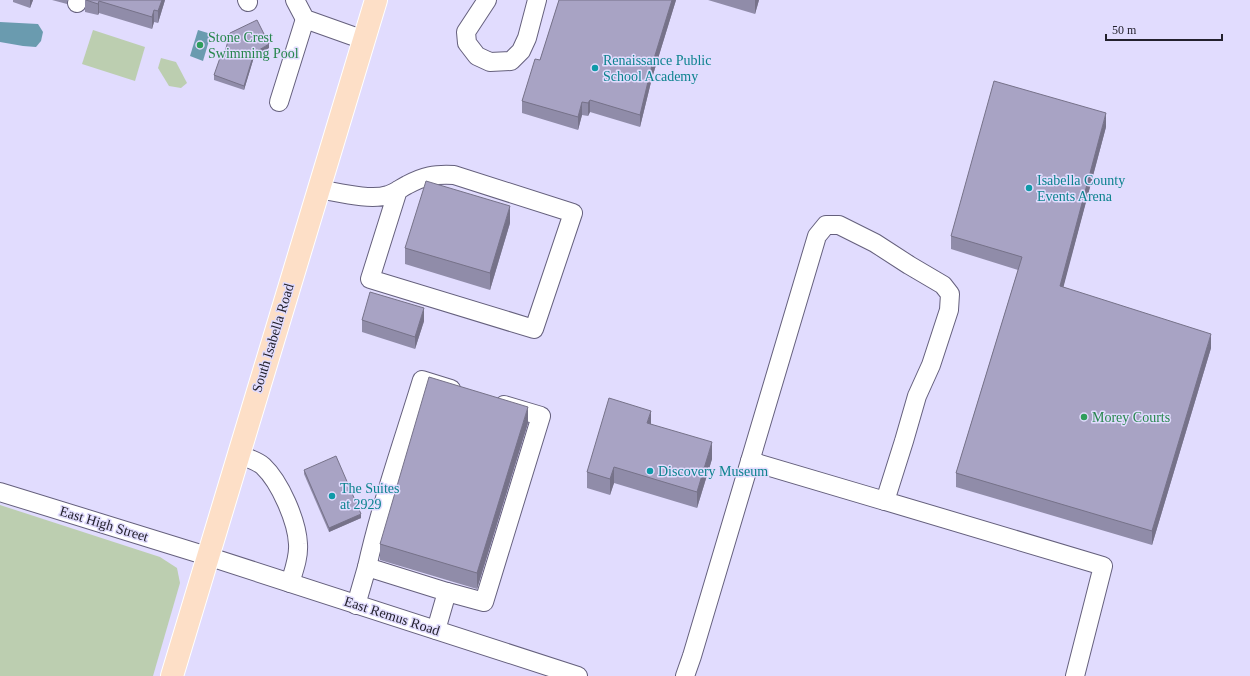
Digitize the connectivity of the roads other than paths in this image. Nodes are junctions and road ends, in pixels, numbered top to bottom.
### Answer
1 (295, 0) edge
2 (376, 0) edge
3 (487, 0) edge
4 (537, 0) edge
5 (305, 19) junction
6 (364, 40) junction
7 (279, 102) dead end
8 (318, 189) junction
9 (398, 190) junction
10 (467, 393) edge
11 (489, 400) edge
12 (238, 454) junction
13 (750, 460) junction
14 (0, 492) edge
15 (884, 501) junction
16 (207, 556) junction
17 (367, 567) junction
18 (290, 583) junction
19 (447, 592) junction
20 (356, 605) junction
21 (436, 630) junction
22 (172, 676) edge
23 (578, 676) edge
24 (685, 676) edge
25 (1075, 676) edge

1 - 5 street
2 - 6 main road, South Isabella Road
3 - 4 street
5 - 6 street
5 - 7 street
6 - 8 main road, South Isabella Road
8 - 9 street
8 - 12 main road, South Isabella Road
9 - 9 street
10 - 17 street
11 - 19 street
12 - 16 main road, South Isabella Road
12 - 18 street
13 - 15 street
13 - 15 street
13 - 24 street
14 - 16 street, East High Street
15 - 25 street
16 - 18 street, East Remus Road
16 - 22 main road, South Isabella Road
17 - 19 street
17 - 20 street
18 - 20 street, East Remus Road
19 - 21 street
20 - 21 street, East Remus Road
21 - 23 street, East Remus Road

